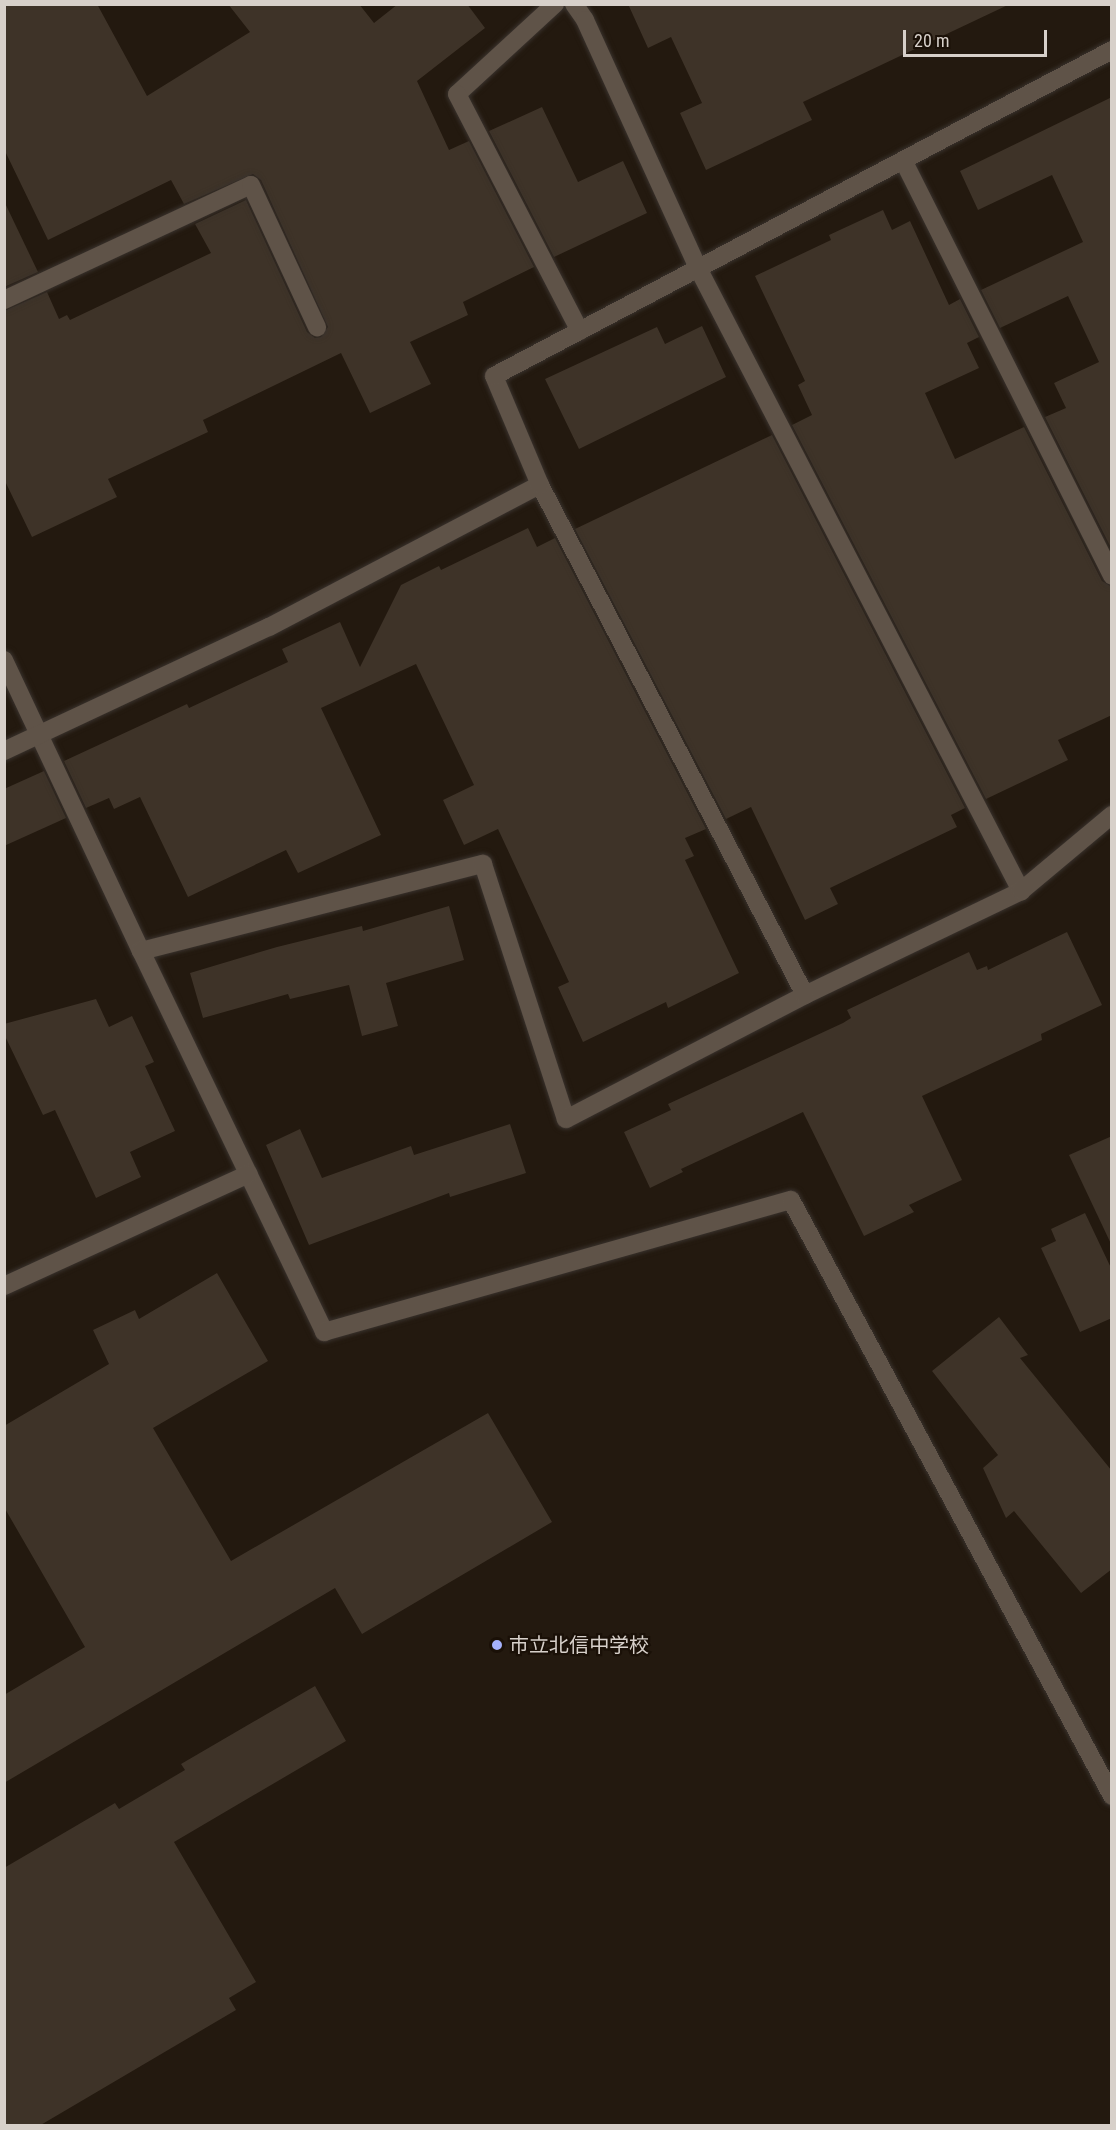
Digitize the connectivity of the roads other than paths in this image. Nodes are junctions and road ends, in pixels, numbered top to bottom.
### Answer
1 (555, 4) edge
2 (574, 4) edge
3 (1112, 50) edge
4 (904, 162) junction
5 (699, 270) junction
6 (4, 300) edge
7 (317, 327) dead end
8 (580, 331) junction
9 (540, 485) junction
10 (1112, 576) edge
11 (4, 660) edge
12 (39, 735) junction
13 (4, 751) edge
14 (1112, 815) edge
15 (1021, 891) junction
16 (141, 951) junction
17 (805, 995) junction
18 (249, 1174) junction
19 (4, 1286) edge
20 (1112, 1796) edge

1 - 8 street
2 - 5 street
3 - 4 street
4 - 5 street
4 - 10 street
5 - 8 street
5 - 15 street
6 - 7 street
8 - 9 street
9 - 12 street
9 - 17 street
11 - 12 street
12 - 13 street
12 - 16 street
14 - 15 street
15 - 17 street
16 - 17 street
16 - 18 street
18 - 19 street
18 - 20 street

